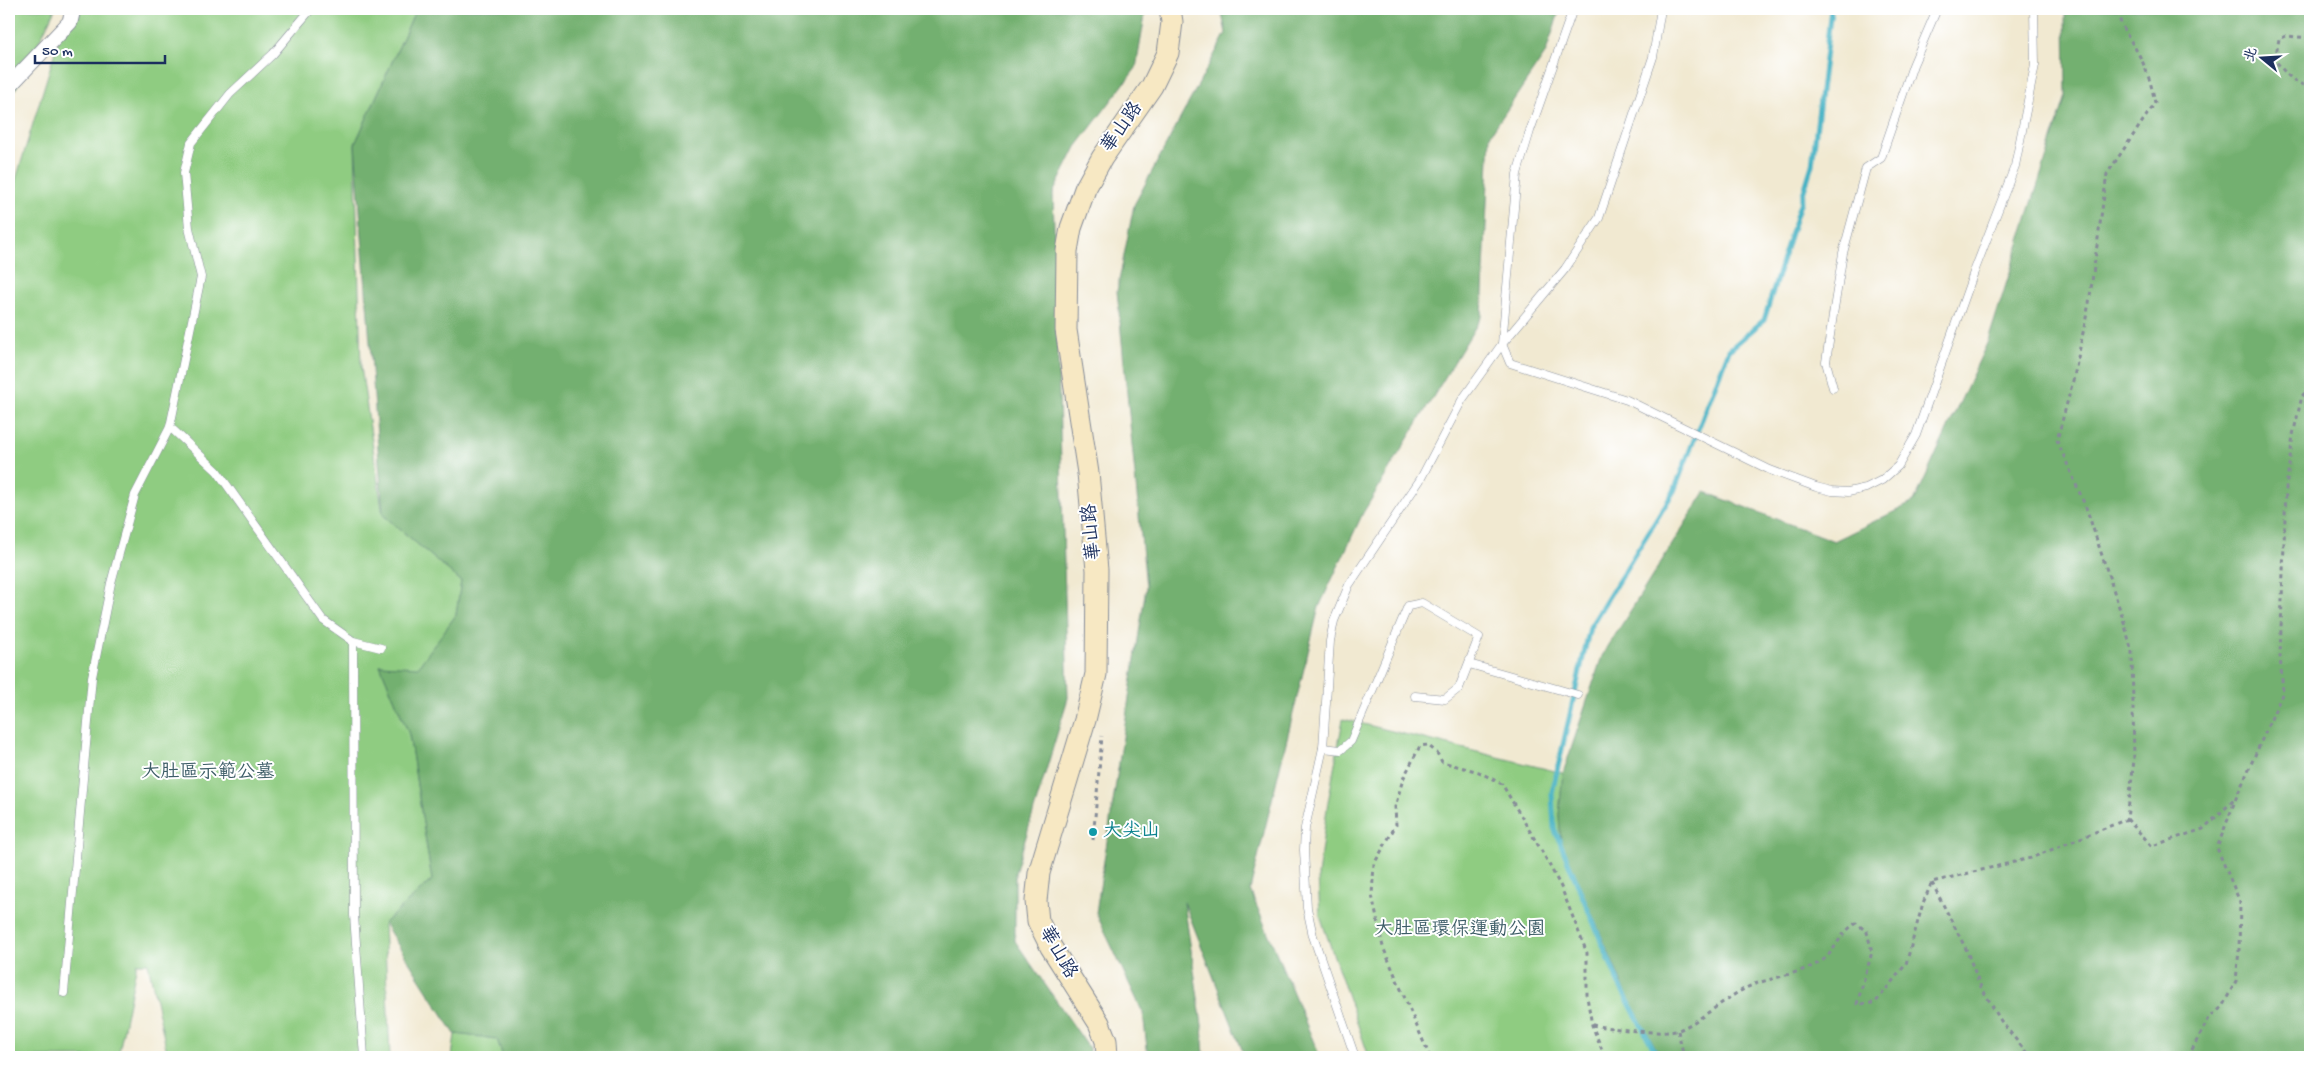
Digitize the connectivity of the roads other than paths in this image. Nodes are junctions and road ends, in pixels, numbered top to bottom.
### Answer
1 (73, 9) edge
2 (311, 9) edge
3 (1170, 9) edge
4 (1573, 9) edge
5 (1661, 9) edge
6 (1937, 9) edge
7 (2034, 9) edge
8 (9, 86) edge
9 (1502, 344) junction
10 (1833, 388) dead end
11 (170, 427) junction
12 (353, 641) junction
13 (381, 648) dead end
14 (1469, 664) junction
15 (1578, 695) dead end
16 (1415, 696) dead end
17 (1323, 748) junction
18 (64, 993) dead end
19 (364, 1057) edge
20 (1107, 1057) edge
21 (1355, 1057) edge

1 - 8 street
2 - 11 lane
3 - 20 street, 華山路
4 - 9 lane
5 - 9 lane
6 - 10 lane
7 - 9 lane
9 - 17 lane
11 - 12 lane
11 - 18 lane
12 - 13 lane
12 - 19 lane
14 - 15 lane
14 - 16 lane
14 - 17 lane
17 - 21 lane

